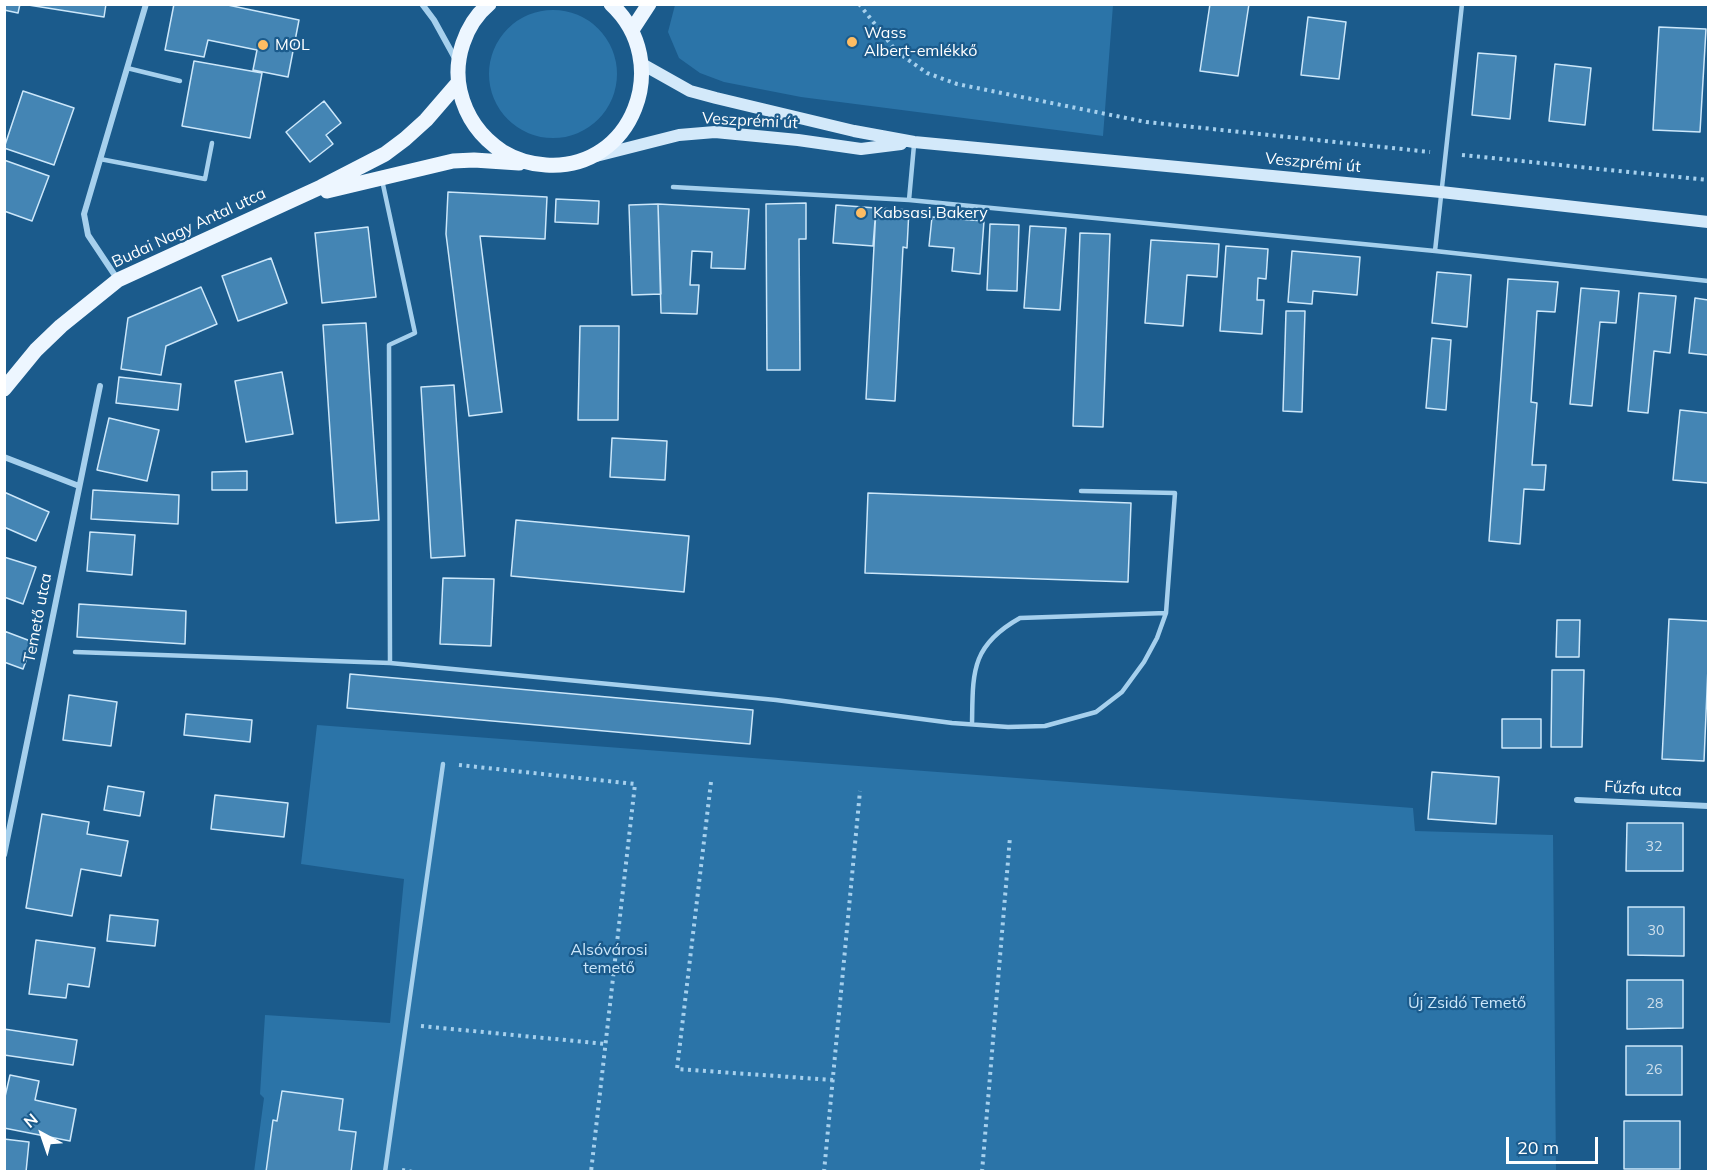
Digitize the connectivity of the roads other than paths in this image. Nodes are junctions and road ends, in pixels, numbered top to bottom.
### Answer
1 (146, 4) edge
2 (422, 4) edge
3 (489, 4) edge
4 (611, 4) edge
5 (649, 4) edge
6 (1462, 4) edge
7 (632, 30) junction
8 (459, 63) junction
9 (642, 64) junction
10 (127, 68) junction
11 (180, 81) dead end
12 (458, 83) junction
13 (914, 142) junction
14 (212, 143) dead end
15 (586, 158) junction
16 (100, 159) junction
17 (531, 164) junction
18 (381, 177) junction
19 (673, 187) dead end
20 (1441, 192) junction
21 (909, 200) junction
22 (287, 202) junction
23 (1708, 222) edge
24 (1436, 251) junction
25 (118, 280) junction
26 (1708, 281) edge
27 (100, 386) dead end
28 (4, 389) edge
29 (4, 457) edge
30 (79, 486) junction
31 (1081, 491) dead end
32 (1166, 613) junction
33 (75, 652) dead end
34 (390, 663) junction
35 (972, 724) junction
36 (443, 764) road end
37 (1577, 800) dead end
38 (1708, 806) edge
39 (4, 855) edge
40 (384, 1172) edge

1 - 10 street
2 - 8 street
3 - 8 main road
4 - 7 main road
5 - 7 main road
6 - 20 lane
7 - 9 main road, Budai Nagy Antal utca
8 - 12 main road
9 - 13 main road, Veszprémi út
9 - 15 main road, Budai Nagy Antal utca
10 - 11 lane
10 - 16 street
12 - 17 main road
12 - 22 main road, Budai Nagy Antal utca
13 - 15 main road, Veszprémi út
13 - 20 main road, Veszprémi út
13 - 21 lane
14 - 16 lane
15 - 17 main road, Budai Nagy Antal utca
16 - 25 street
17 - 18 main road, Budai Nagy Antal utca
18 - 22 main road, Budai Nagy Antal utca
18 - 34 lane
19 - 21 lane
20 - 23 main road, Veszprémi út
20 - 24 lane
21 - 24 lane
22 - 25 main road, Budai Nagy Antal utca
24 - 26 lane
25 - 28 main road, Budai Nagy Antal utca
27 - 30 street, Temető utca
29 - 30 street
30 - 39 street, Temető utca
31 - 32 lane
32 - 35 lane
32 - 35 lane
33 - 34 lane
34 - 35 lane
36 - 40 lane
37 - 38 street, Fűzfa utca

